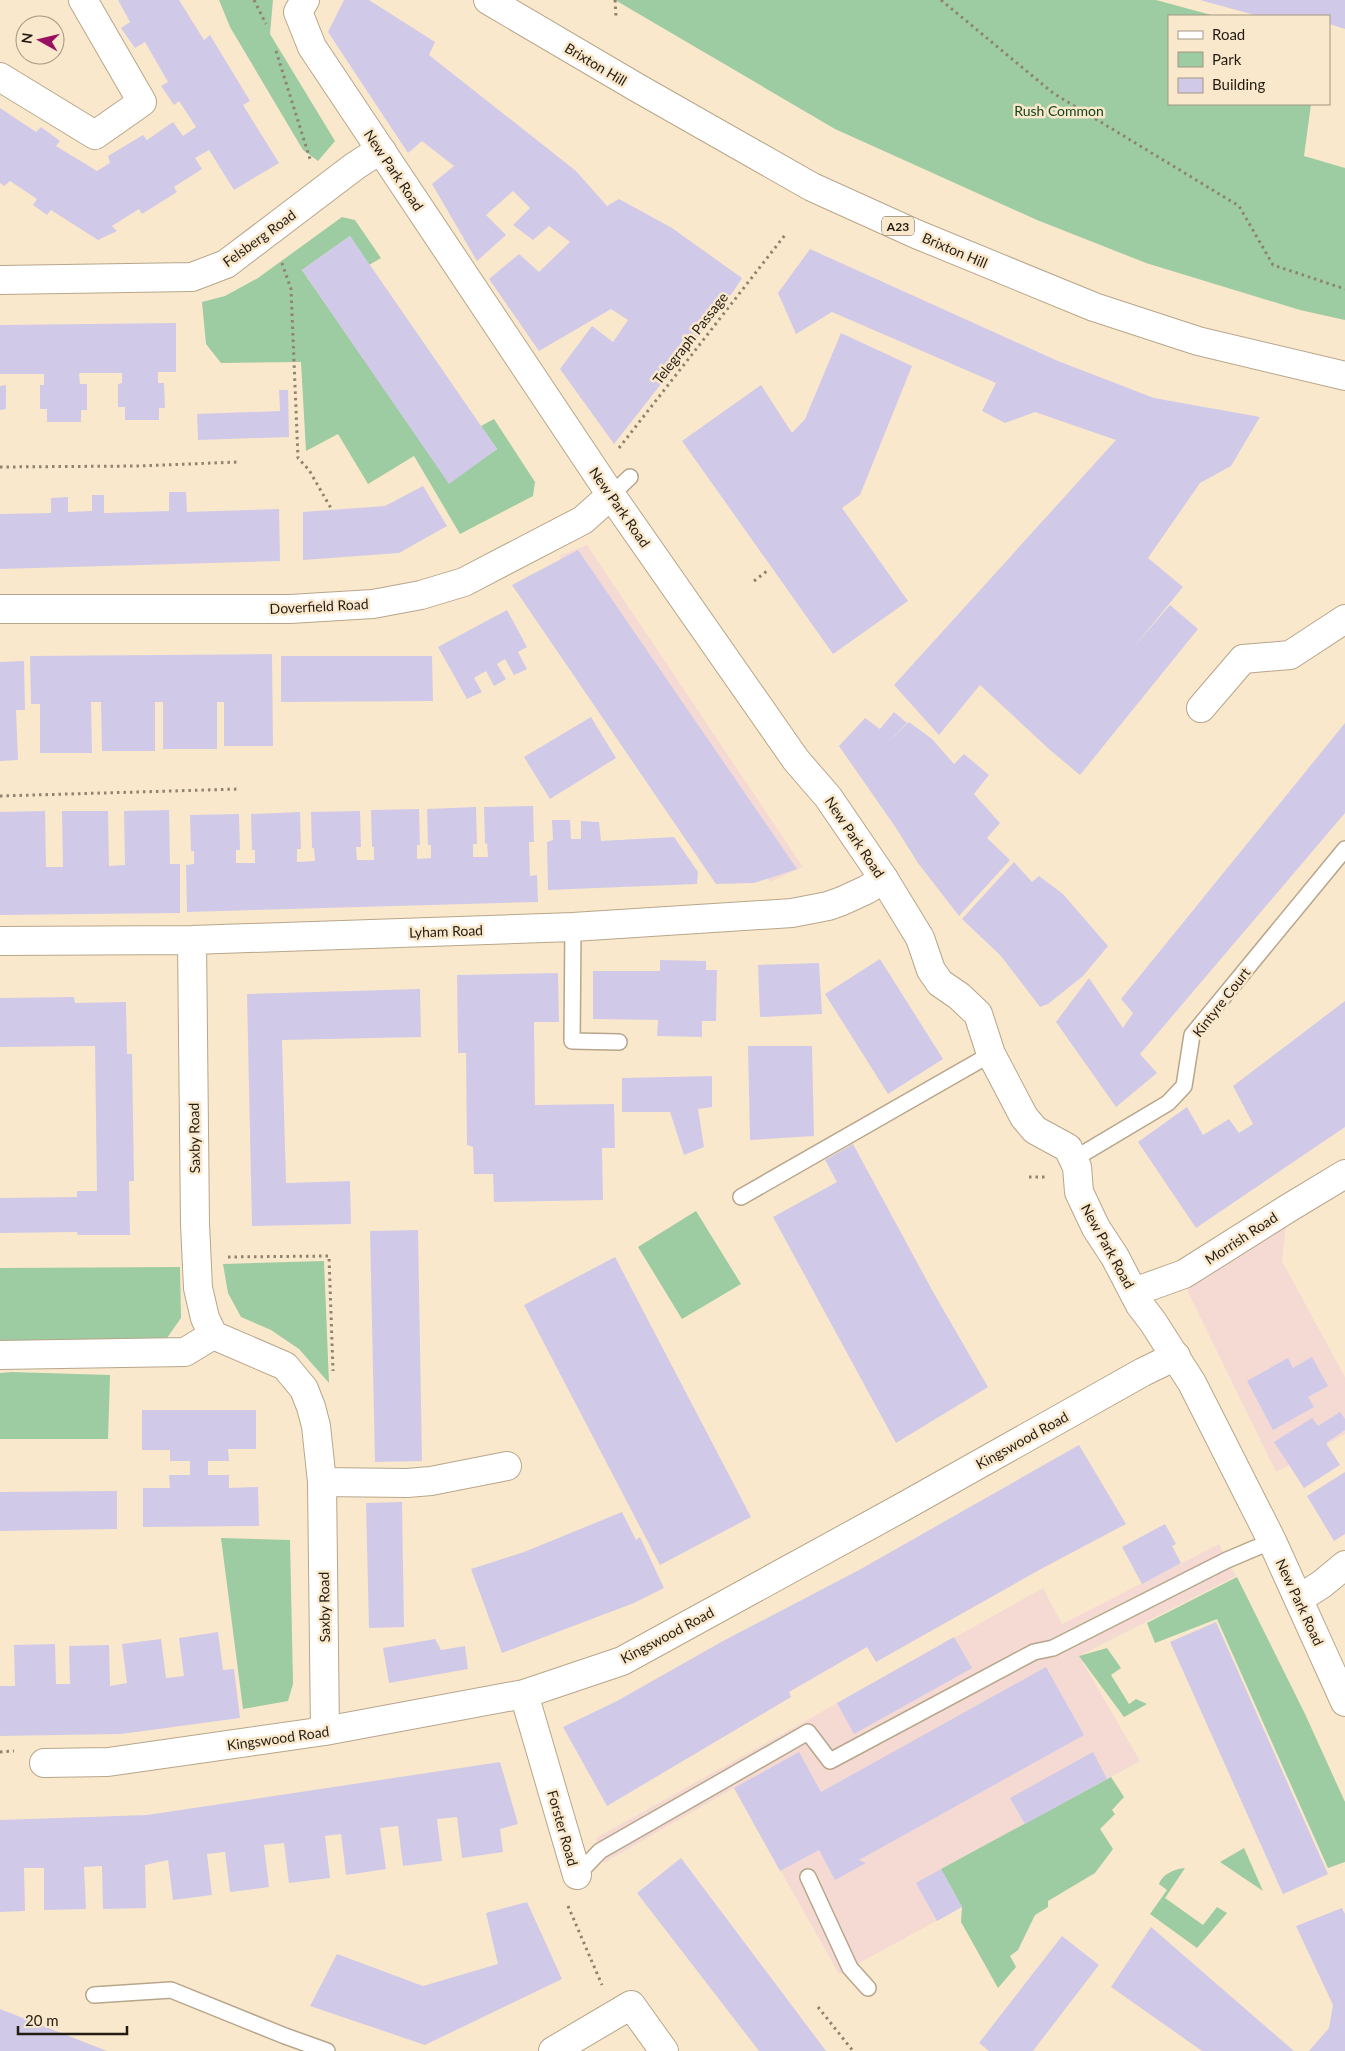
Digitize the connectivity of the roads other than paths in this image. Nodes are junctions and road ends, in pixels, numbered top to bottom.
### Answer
1 (83, 0) edge
2 (305, 0) edge
3 (488, 0) edge
4 (0, 77) edge
5 (382, 151) junction
6 (0, 280) edge
7 (1345, 376) edge
8 (621, 486) junction
9 (0, 609) edge
10 (1345, 619) edge
11 (1201, 708) dead end
12 (1345, 849) edge
13 (884, 879) junction
14 (573, 927) junction
15 (192, 940) junction
16 (0, 942) edge
17 (619, 1042) dead end
18 (991, 1054) junction
19 (1074, 1159) junction
20 (1345, 1174) edge
21 (741, 1197) dead end
22 (1134, 1292) junction
23 (213, 1334) junction
24 (0, 1355) edge
25 (1176, 1356) junction
26 (507, 1466) dead end
27 (322, 1482) junction
28 (1272, 1541) junction
29 (1345, 1565) edge
30 (1299, 1599) junction
31 (524, 1694) junction
32 (1345, 1702) edge
33 (325, 1732) junction
34 (44, 1763) dead end
35 (577, 1875) joint
36 (808, 1877) dead end
37 (868, 1988) dead end
38 (94, 1995) dead end
39 (327, 2051) edge
40 (553, 2051) edge
41 (664, 2051) edge

1 - 4 main road
2 - 5 main road, New Park Road
3 - 7 main road, Brixton Hill / A23
5 - 6 main road, Felsberg Road
5 - 8 main road, New Park Road
8 - 9 main road, Doverfield Road
8 - 13 main road, New Park Road
10 - 11 main road
12 - 19 lane, Kintyre Court
13 - 14 main road, Lyham Road
13 - 18 main road, New Park Road
14 - 15 main road, Lyham Road
14 - 17 lane
15 - 16 main road, Lyham Road
15 - 23 main road, Saxby Road
18 - 19 main road, New Park Road
18 - 21 lane
19 - 22 main road, New Park Road
20 - 22 main road, Morrish Road
22 - 25 main road, New Park Road
23 - 24 main road
23 - 27 main road, Saxby Road
25 - 28 main road, New Park Road
25 - 31 main road, Kingswood Road
26 - 27 main road
27 - 33 main road, Saxby Road
28 - 30 main road, New Park Road
28 - 35 lane
29 - 30 main road
30 - 32 main road, New Park Road
31 - 33 main road, Kingswood Road
31 - 35 main road, Forster Road
33 - 34 main road, Kingswood Road
36 - 37 lane
38 - 39 lane
40 - 41 main road

